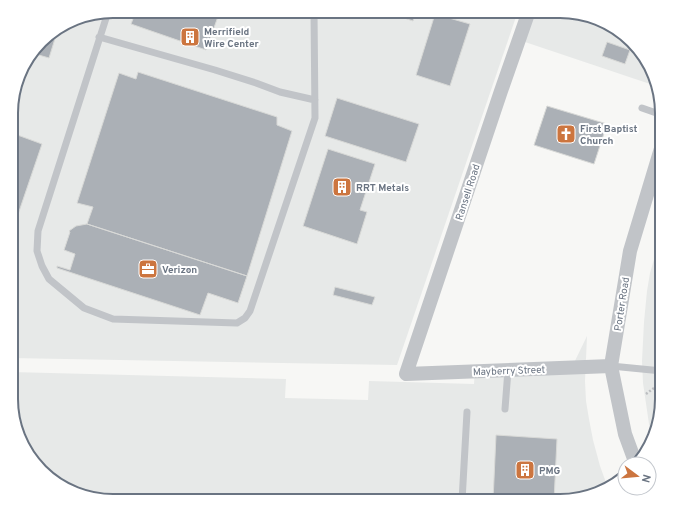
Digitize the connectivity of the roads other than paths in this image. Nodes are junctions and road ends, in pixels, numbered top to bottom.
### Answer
1 (314, 18) edge
2 (527, 18) edge
3 (106, 19) edge
4 (100, 37) junction
5 (315, 100) junction
6 (642, 108) dead end
7 (655, 113) edge
8 (655, 168) edge
9 (611, 366) junction
10 (508, 370) junction
11 (655, 370) edge
12 (406, 374) joint
13 (505, 409) dead end
14 (467, 412) dead end
15 (633, 456) edge
16 (462, 494) edge

1 - 5 lane
2 - 12 street, Ransell Road
3 - 4 lane
4 - 5 lane
4 - 5 lane
6 - 7 lane
8 - 9 street, Porter Road
9 - 10 street, Mayberry Street
9 - 11 lane
9 - 15 street, Porter Road
10 - 12 street, Mayberry Street
10 - 13 lane
14 - 16 lane

